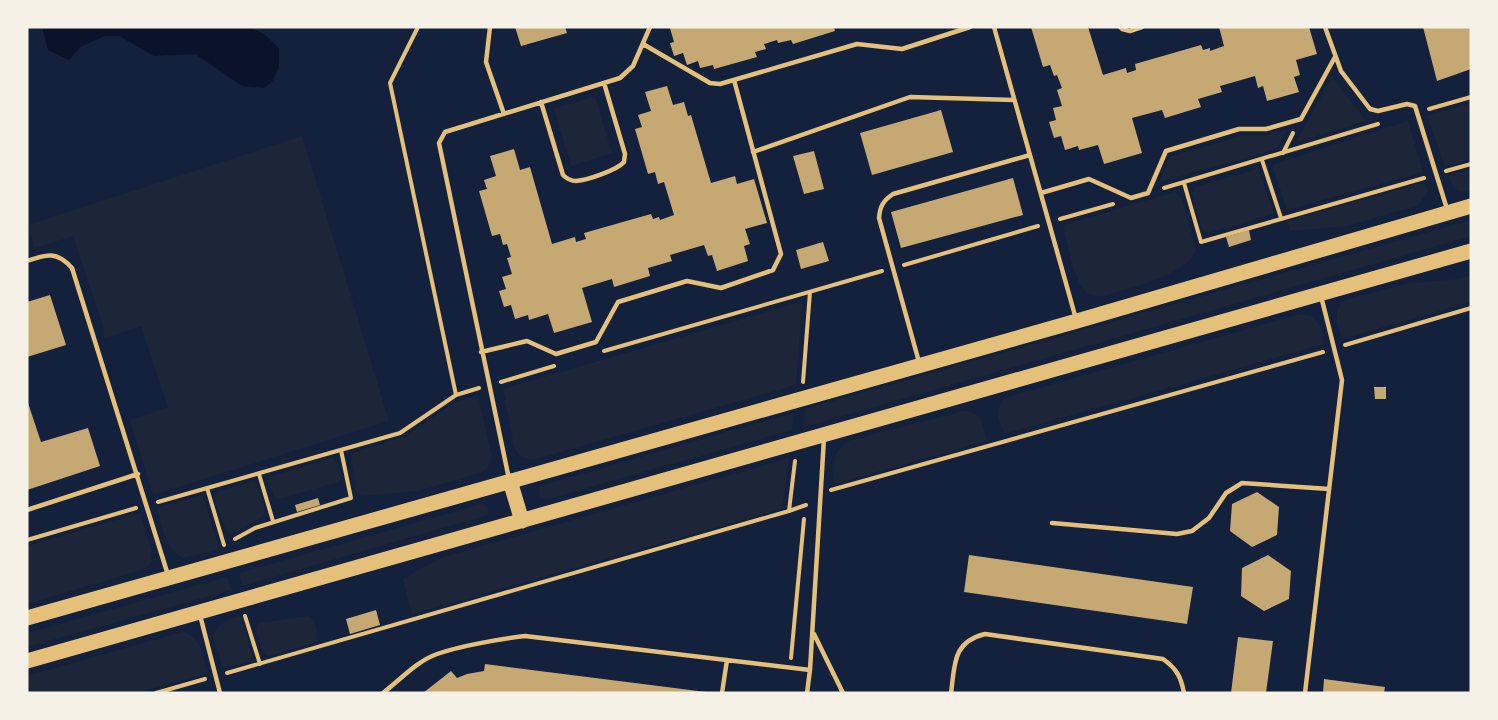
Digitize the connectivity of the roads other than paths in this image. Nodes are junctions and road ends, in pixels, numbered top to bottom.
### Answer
1 (490, 27) edge
2 (650, 27) edge
3 (970, 27) edge
4 (994, 27) edge
5 (1119, 27) edge
6 (1142, 27) edge
7 (1325, 27) edge
8 (643, 44) junction
9 (1335, 57) junction
10 (734, 80) junction
11 (604, 83) junction
12 (1014, 100) junction
13 (541, 102) junction
14 (504, 114) junction
15 (753, 152) junction
16 (1030, 155) junction
17 (1041, 193) junction
18 (1471, 206) edge
19 (1448, 213) junction
20 (1471, 251) edge
21 (27, 261) edge
22 (1321, 295) junction
23 (1077, 321) junction
24 (482, 352) junction
25 (920, 365) junction
26 (825, 435) junction
27 (138, 474) junction
28 (510, 481) junction
29 (1329, 489) junction
30 (27, 510) edge
31 (522, 521) junction
32 (1052, 523) dead end
33 (169, 578) junction
34 (199, 613) junction
35 (27, 618) edge
36 (813, 631) junction
37 (728, 660) junction
38 (27, 661) edge
39 (810, 670) junction
40 (220, 693) edge
41 (383, 693) edge
42 (722, 693) edge
43 (807, 693) edge
44 (843, 693) edge
45 (951, 693) edge
46 (1184, 693) edge
47 (1305, 693) edge

1 - 14 lane
2 - 8 lane
3 - 10 lane
4 - 12 lane
5 - 6 lane
7 - 9 lane
8 - 10 lane
8 - 11 lane
9 - 17 lane
9 - 19 lane
10 - 15 lane
11 - 13 lane
11 - 13 lane
12 - 15 lane
12 - 16 lane
13 - 14 lane
14 - 24 lane
15 - 24 lane
16 - 17 lane
16 - 25 lane
17 - 23 lane
18 - 19 main road
19 - 23 main road
20 - 22 main road
21 - 27 lane
22 - 26 main road
22 - 29 lane
23 - 25 main road
24 - 28 lane
25 - 28 main road
26 - 31 main road
26 - 36 lane
27 - 30 lane
27 - 33 lane
28 - 31 main road
28 - 33 main road
29 - 32 lane
29 - 47 lane
31 - 34 main road
33 - 35 main road
34 - 38 main road
34 - 40 lane
36 - 39 lane
36 - 44 lane
37 - 39 lane
37 - 41 lane
37 - 42 lane
39 - 43 lane
45 - 46 lane

